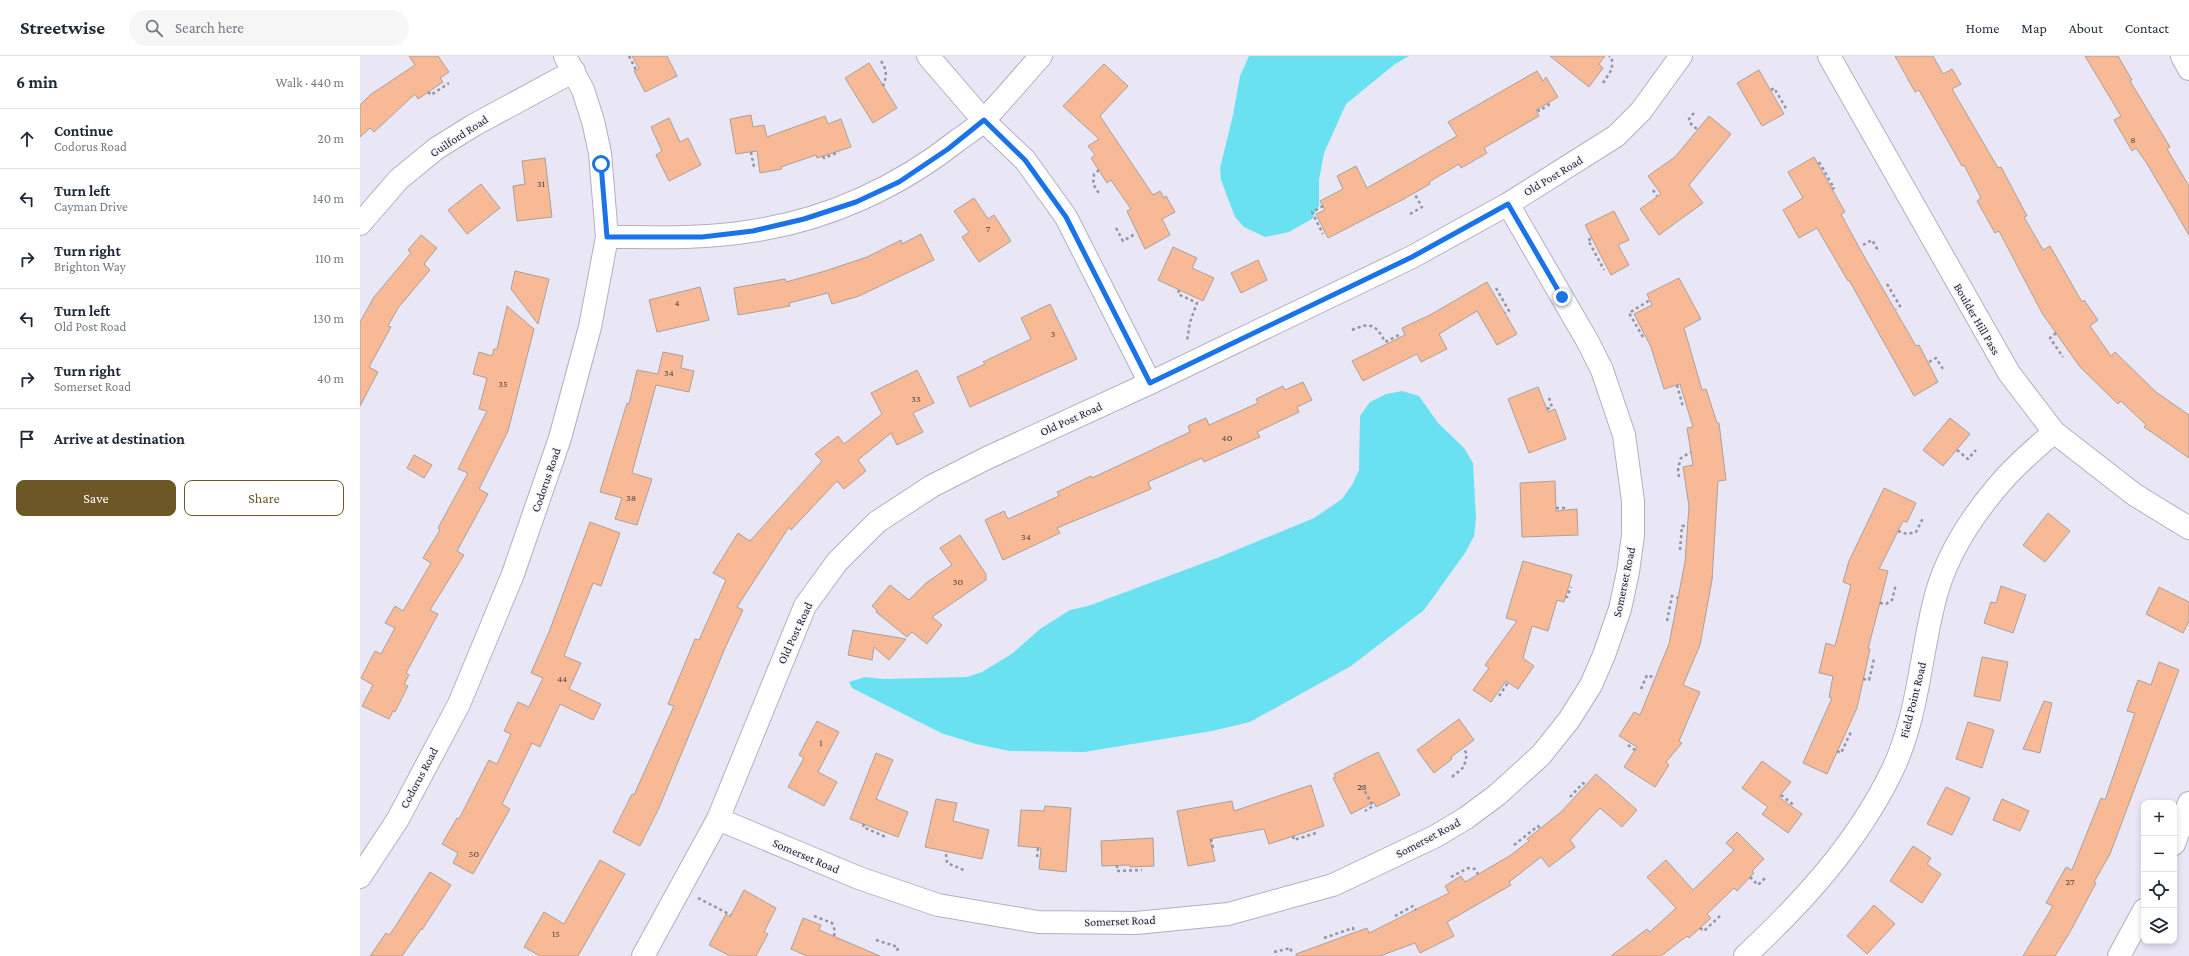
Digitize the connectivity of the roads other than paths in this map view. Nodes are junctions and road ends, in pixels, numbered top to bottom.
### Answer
1 (928, 56) edge
2 (1041, 56) edge
3 (1680, 56) edge
4 (1829, 56) edge
5 (2182, 56) edge
6 (570, 63) edge
7 (2189, 69) edge
8 (984, 120) junction
9 (1508, 204) junction
10 (360, 224) edge
11 (607, 237) junction
12 (1150, 383) junction
13 (2054, 432) junction
14 (2189, 528) edge
15 (2189, 803) edge
16 (718, 819) junction
17 (2177, 836) edge
18 (360, 877) edge
19 (2141, 916) edge
20 (643, 956) edge
21 (1745, 956) edge
22 (2119, 956) edge

1 - 8 street
2 - 8 street
3 - 9 street, Old Post Road
4 - 13 street, Boulder Hill Pass
5 - 7 street
6 - 10 street, Guilford Road
6 - 11 street, Codorus Road
8 - 11 street
8 - 12 street
9 - 12 street, Old Post Road
9 - 16 street, Somerset Road
11 - 18 street, Codorus Road
12 - 16 street, Old Post Road
13 - 14 street, Boulder Hill Pass
13 - 21 street, Field Point Road
15 - 17 street
16 - 20 street, Old Post Road
19 - 22 street

